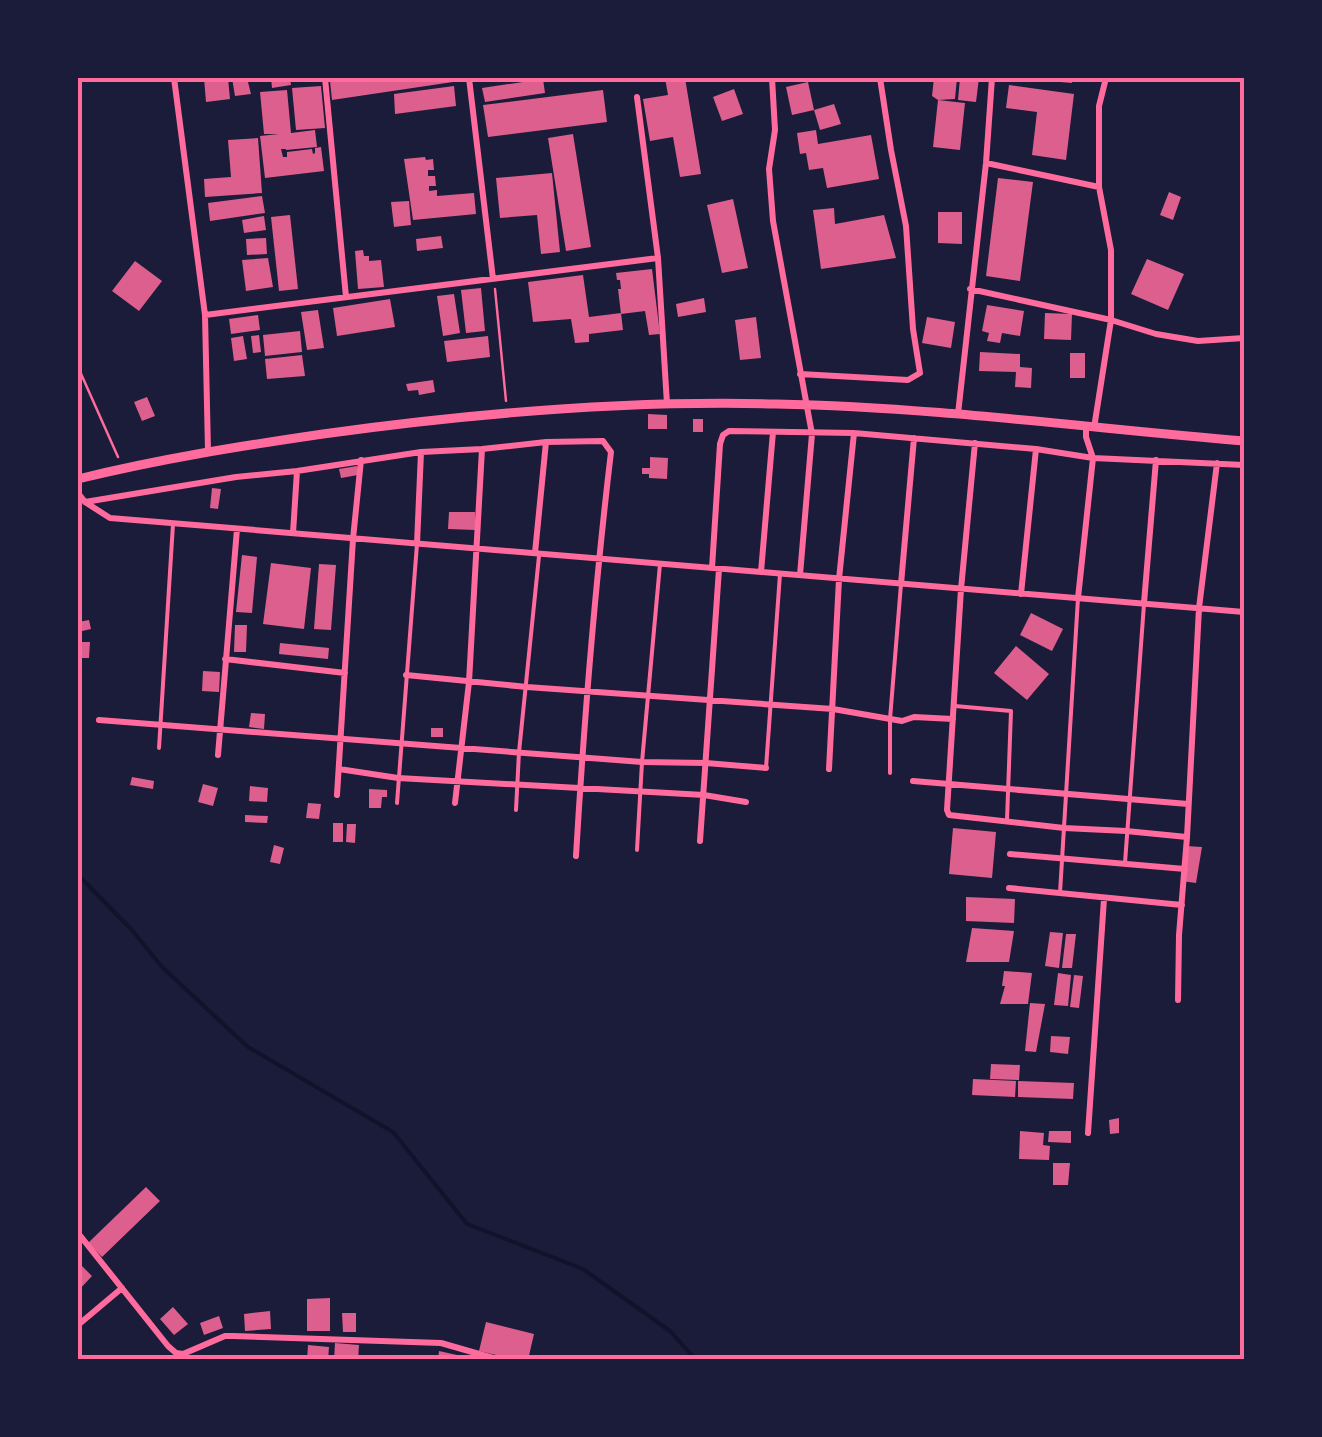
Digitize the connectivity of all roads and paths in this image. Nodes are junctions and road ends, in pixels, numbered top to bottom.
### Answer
1 (174, 78) edge
2 (325, 78) edge
3 (469, 78) edge
4 (772, 78) edge
5 (880, 78) edge
6 (992, 78) edge
7 (1106, 78) edge
8 (637, 97) dead end
9 (986, 163) junction
10 (1099, 187) junction
11 (658, 258) junction
12 (494, 280) junction
13 (970, 289) junction
14 (346, 298) junction
15 (205, 316) junction
16 (1111, 320) junction
17 (1244, 338) edge
18 (78, 367) edge
19 (800, 374) junction
20 (667, 404) junction
21 (806, 405) junction
22 (507, 412) junction
23 (958, 415) junction
24 (1090, 428) junction
25 (772, 432) junction
26 (854, 433) junction
27 (812, 434) junction
28 (914, 438) junction
29 (1244, 441) edge
30 (546, 442) junction
31 (974, 442) junction
32 (482, 449) junction
33 (1036, 449) junction
34 (208, 451) junction
35 (421, 452) junction
36 (1093, 458) junction
37 (361, 460) junction
38 (1156, 460) junction
39 (1217, 463) junction
40 (1244, 465) edge
41 (123, 468) junction
42 (296, 471) junction
43 (78, 478) edge
44 (78, 493) edge
45 (85, 502) junction
46 (173, 524) junction
47 (237, 529) junction
48 (293, 534) junction
49 (354, 538) junction
50 (418, 544) junction
51 (476, 548) junction
52 (537, 554) junction
53 (598, 559) junction
54 (660, 564) junction
55 (716, 568) junction
56 (760, 572) junction
57 (780, 574) junction
58 (800, 575) junction
59 (839, 579) junction
60 (901, 584) junction
61 (961, 589) junction
62 (1020, 594) junction
63 (1078, 598) junction
64 (1144, 604) junction
65 (1198, 608) junction
66 (1244, 612) edge
67 (225, 660) junction
68 (345, 672) junction
69 (406, 676) junction
70 (468, 682) junction
71 (527, 687) junction
72 (588, 692) junction
73 (648, 696) junction
74 (710, 699) junction
75 (770, 705) junction
76 (955, 706) junction
77 (833, 709) junction
78 (890, 719) junction
79 (99, 720) dead end
80 (953, 720) junction
81 (161, 725) junction
82 (220, 729) junction
83 (342, 738) junction
84 (401, 742) junction
85 (159, 748) dead end
86 (462, 748) junction
87 (519, 752) junction
88 (218, 755) dead end
89 (582, 756) junction
90 (642, 762) junction
91 (706, 763) junction
92 (766, 768) joint
93 (339, 769) junction
94 (828, 769) dead end
95 (890, 773) dead end
96 (398, 778) junction
97 (458, 780) junction
98 (913, 780) dead end
99 (518, 784) junction
100 (948, 784) junction
101 (580, 789) junction
102 (1008, 790) junction
103 (640, 792) junction
104 (1067, 794) junction
105 (337, 795) dead end
106 (704, 795) junction
107 (1129, 800) junction
108 (746, 802) dead end
109 (397, 803) dead end
110 (455, 803) dead end
111 (1188, 804) junction
112 (516, 810) dead end
113 (1007, 823) junction
114 (1064, 828) junction
115 (1126, 831) junction
116 (1187, 837) junction
117 (700, 841) dead end
118 (636, 850) dead end
119 (1010, 854) dead end
120 (576, 856) dead end
121 (1063, 860) junction
122 (1125, 864) junction
123 (1185, 869) junction
124 (1009, 888) dead end
125 (1060, 893) junction
126 (1104, 899) junction
127 (1182, 906) junction
128 (1178, 1000) dead end
129 (1088, 1133) dead end
130 (78, 1233) edge
131 (122, 1288) junction
132 (78, 1325) edge
133 (500, 1360) edge

1 - 15 street
2 - 14 street
3 - 12 street
4 - 19 street
5 - 19 street
6 - 9 street
7 - 10 street
8 - 11 street
9 - 10 street
9 - 13 street
10 - 16 street
11 - 12 street
11 - 20 street
12 - 14 street
12 - 22 path
13 - 16 street
13 - 23 street
14 - 15 street
15 - 34 street
16 - 17 street
16 - 24 street
18 - 41 path
19 - 21 street
20 - 21 main road
20 - 22 main road
21 - 23 main road
21 - 27 street
22 - 34 main road
23 - 24 main road
24 - 29 main road
24 - 36 street
25 - 27 street
25 - 55 street
25 - 56 street
26 - 27 street
26 - 28 street
26 - 59 street
27 - 58 street
28 - 31 street
28 - 60 street
30 - 32 street
30 - 52 street
30 - 53 street
31 - 33 street
31 - 61 street
32 - 35 street
32 - 51 street
33 - 36 street
33 - 62 street
34 - 41 main road
35 - 37 street
35 - 50 street
36 - 38 street
36 - 63 street
37 - 42 street
37 - 49 street
38 - 39 street
38 - 64 street
39 - 40 street
39 - 65 street
41 - 43 main road
42 - 45 street
42 - 48 street
44 - 45 street
45 - 46 street
46 - 47 street
46 - 81 street
47 - 48 street
47 - 67 street
48 - 49 street
49 - 50 street
49 - 68 street
50 - 51 street
50 - 69 street
51 - 52 street
51 - 70 street
52 - 53 street
52 - 71 street
53 - 54 street
53 - 72 street
54 - 55 street
54 - 73 street
55 - 56 street
55 - 74 street
56 - 57 street
57 - 58 street
57 - 75 street
58 - 59 street
59 - 60 street
59 - 77 street
60 - 61 street
60 - 78 street
61 - 62 street
61 - 76 street
62 - 63 street
63 - 64 street
63 - 104 street
64 - 65 street
64 - 107 street
65 - 66 street
65 - 111 street
67 - 68 street
67 - 82 street
68 - 83 street
69 - 70 street
69 - 84 street
70 - 71 street
70 - 86 street
71 - 72 street
71 - 87 street
72 - 73 street
72 - 89 street
73 - 74 street
73 - 90 street
74 - 75 street
74 - 91 street
75 - 77 street
75 - 92 street
76 - 80 street
76 - 102 street
77 - 78 street
77 - 94 street
78 - 80 street
78 - 95 street
79 - 81 street
80 - 100 street
81 - 82 street
81 - 85 street
82 - 83 street
82 - 88 street
83 - 84 street
83 - 93 street
84 - 86 street
84 - 96 street
86 - 87 street
86 - 97 street
87 - 89 street
87 - 99 street
89 - 90 street
89 - 101 street
90 - 91 street
90 - 103 street
91 - 92 street
91 - 106 street
93 - 96 street
93 - 105 street
96 - 97 street
96 - 109 street
97 - 99 street
97 - 110 street
98 - 100 street
99 - 101 street
99 - 112 street
100 - 102 street
100 - 113 street
101 - 103 street
101 - 120 street
102 - 104 street
102 - 113 street
103 - 106 street
103 - 118 street
104 - 107 street
104 - 114 street
106 - 108 street
106 - 117 street
107 - 111 street
107 - 115 street
111 - 116 street
113 - 114 street
114 - 115 street
114 - 121 street
115 - 116 street
115 - 122 street
116 - 123 street
119 - 121 street
121 - 122 street
121 - 125 street
122 - 123 street
123 - 127 street
124 - 125 street
125 - 126 street
126 - 127 street
126 - 129 street
127 - 128 street
130 - 131 street
131 - 132 street
131 - 133 street

